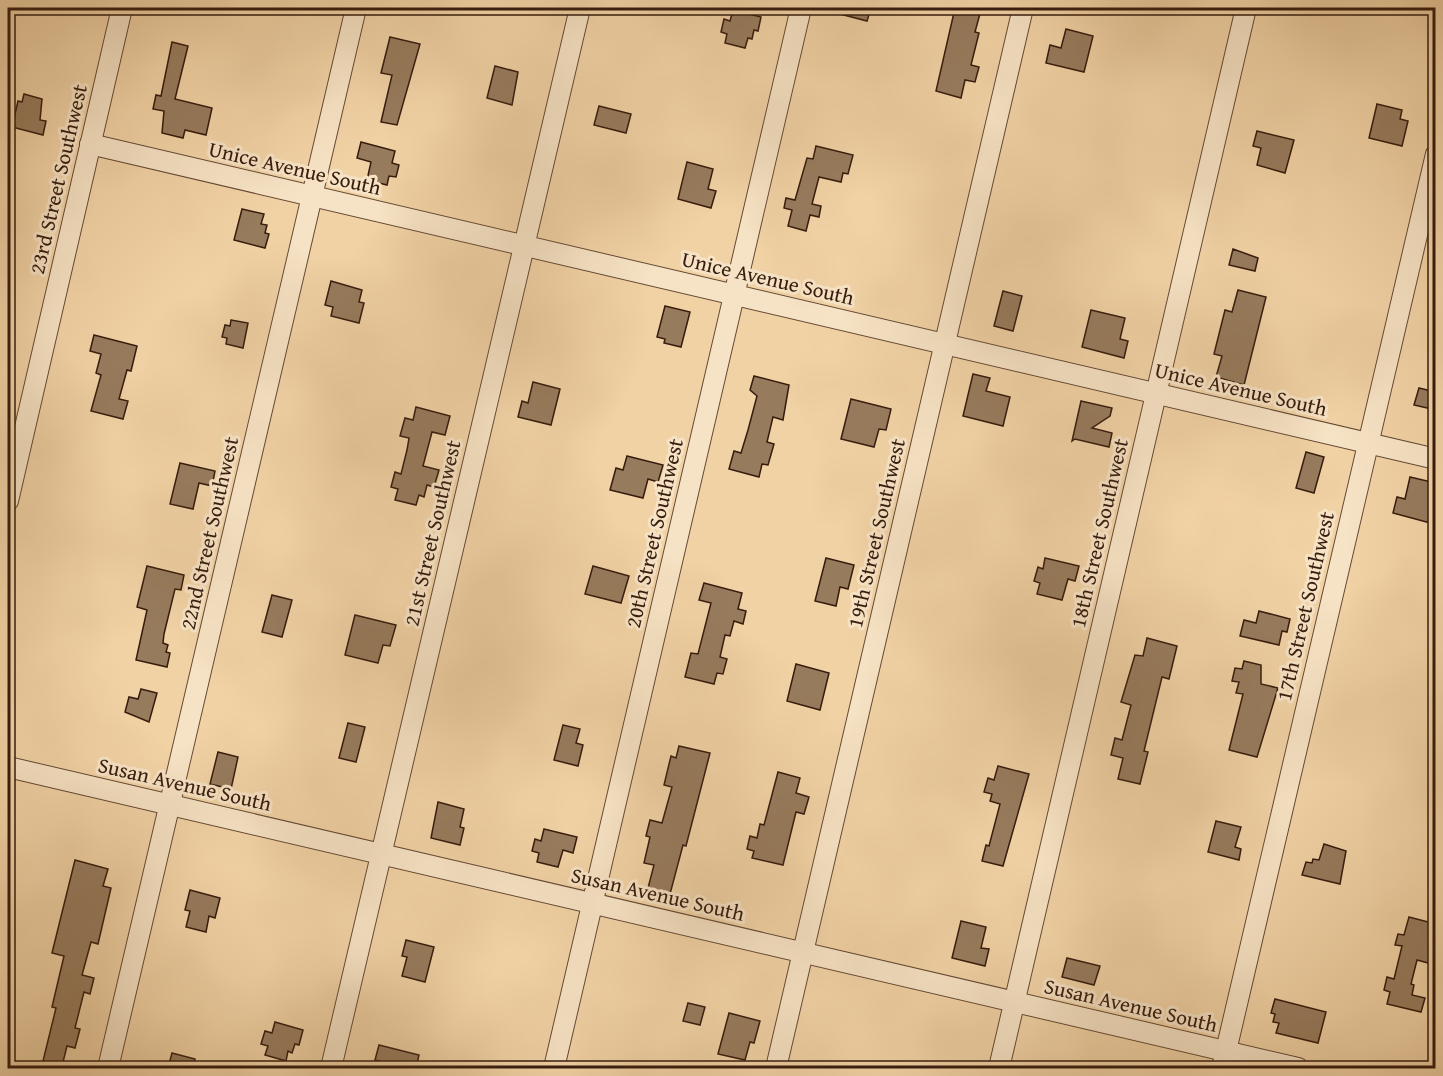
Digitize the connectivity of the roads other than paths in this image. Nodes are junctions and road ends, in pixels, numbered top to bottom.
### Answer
1 (122, 8) edge
2 (356, 8) edge
3 (580, 8) edge
4 (801, 8) edge
5 (1023, 8) edge
6 (1246, 8) edge
7 (90, 144) junction
8 (1436, 154) edge
9 (312, 196) junction
10 (524, 246) junction
11 (734, 295) junction
12 (945, 344) junction
13 (1156, 394) junction
14 (1368, 444) junction
15 (1436, 459) edge
16 (8, 501) edge
17 (8, 767) edge
18 (169, 805) junction
19 (380, 854) junction
20 (592, 903) junction
21 (802, 953) junction
22 (1014, 1002) junction
23 (1224, 1060) edge
24 (108, 1068) edge
25 (331, 1068) edge
26 (554, 1068) edge
27 (776, 1068) edge
28 (999, 1068) edge
29 (1298, 1068) edge

1 - 7 street, 23rd Street Southwest
2 - 9 street, 22nd Street Southwest
3 - 10 street, 21st Street Southwest
4 - 11 street, 20th Street Southwest
5 - 12 street, 19th Street Southwest
6 - 13 street, 18th Street Southwest
7 - 9 street, Unice Avenue South
7 - 16 street, 23rd Street Southwest
8 - 14 street, 17th Street Southwest
9 - 10 street, Unice Avenue South
9 - 18 street, 22nd Street Southwest
10 - 11 street, Unice Avenue South
10 - 19 street, 21st Street Southwest
11 - 12 street, Unice Avenue South
11 - 20 street, 20th Street Southwest
12 - 13 street, Unice Avenue South
12 - 21 street, 19th Street Southwest
13 - 14 street, Unice Avenue South
13 - 22 street, 18th Street Southwest
14 - 15 street, Unice Avenue South
14 - 23 street, 17th Street Southwest
17 - 18 street, Susan Avenue South
18 - 19 street, Susan Avenue South
18 - 24 street, 22nd Street Southwest
19 - 20 street, Susan Avenue South
19 - 25 street, 21st Street Southwest
20 - 21 street, Susan Avenue South
20 - 26 street, 20th Street Southwest
21 - 22 street, Susan Avenue South
21 - 27 street, 19th Street Southwest
22 - 23 street, Susan Avenue South
22 - 28 street, 18th Street Southwest
23 - 29 street, Susan Avenue South

